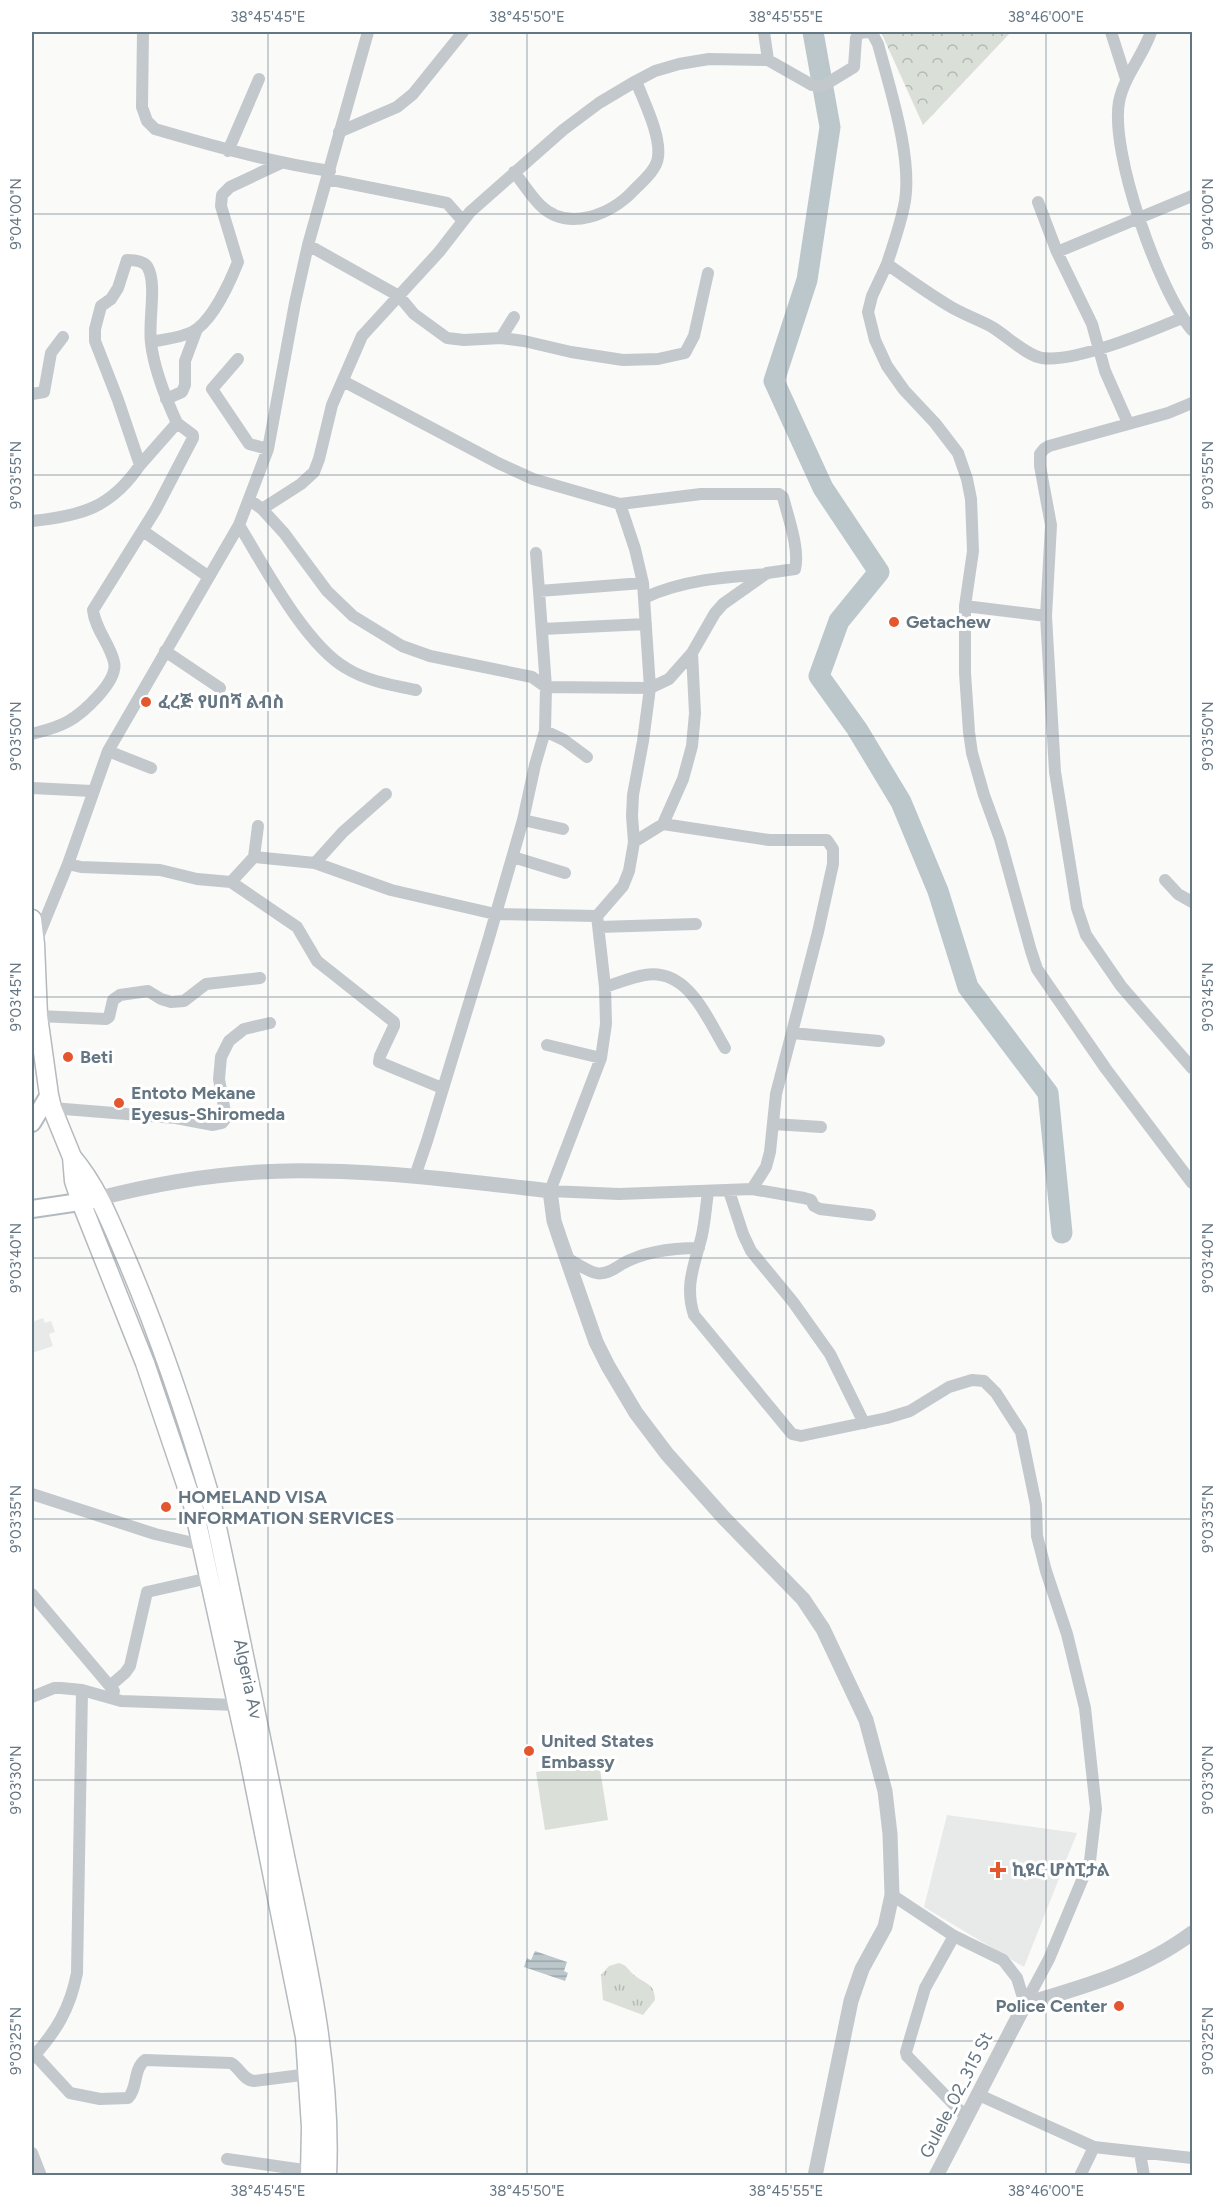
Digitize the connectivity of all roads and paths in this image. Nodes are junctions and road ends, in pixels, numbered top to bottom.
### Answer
1 (143, 32) edge
2 (368, 32) edge
3 (463, 32) edge
4 (764, 32) edge
5 (868, 32) edge
6 (1110, 32) edge
7 (1151, 32) edge
8 (768, 60) junction
9 (259, 79) dead end
10 (1126, 79) junction
11 (636, 81) junction
12 (339, 132) junction
13 (228, 151) junction
14 (280, 163) junction
15 (514, 172) junction
16 (328, 175) junction
17 (1192, 196) edge
18 (1038, 202) dead end
19 (1139, 219) junction
20 (463, 221) junction
21 (308, 245) junction
22 (1057, 252) junction
23 (887, 264) junction
24 (708, 273) dead end
25 (399, 296) junction
26 (514, 317) dead end
27 (1182, 318) junction
28 (197, 329) junction
29 (1192, 330) edge
30 (63, 337) dead end
31 (501, 338) junction
32 (151, 342) junction
33 (1100, 348) junction
34 (238, 359) dead end
35 (343, 381) junction
36 (32, 394) edge
37 (166, 399) junction
38 (1192, 403) edge
39 (177, 423) junction
40 (1128, 423) junction
41 (268, 449) junction
42 (140, 465) junction
43 (250, 500) junction
44 (620, 504) junction
45 (262, 509) junction
46 (32, 521) edge
47 (239, 525) junction
48 (143, 531) junction
49 (536, 553) dead end
50 (767, 573) junction
51 (209, 577) junction
52 (643, 583) junction
53 (539, 591) junction
54 (644, 598) junction
55 (965, 606) junction
56 (1046, 616) junction
57 (646, 624) junction
58 (542, 629) junction
59 (165, 651) junction
60 (692, 652) junction
61 (546, 687) junction
62 (220, 688) dead end
63 (650, 688) junction
64 (416, 690) dead end
65 (545, 731) junction
66 (32, 734) edge
67 (108, 751) junction
68 (587, 757) dead end
69 (151, 768) dead end
70 (32, 788) edge
71 (92, 791) junction
72 (386, 794) dead end
73 (523, 820) junction
74 (663, 824) junction
75 (258, 826) dead end
76 (563, 829) dead end
77 (634, 842) junction
78 (254, 857) junction
79 (513, 857) junction
80 (315, 863) junction
81 (68, 864) junction
82 (565, 873) dead end
83 (1165, 880) dead end
84 (231, 882) junction
85 (1192, 902) edge
86 (495, 914) junction
87 (32, 919) edge
88 (598, 922) junction
89 (696, 924) dead end
90 (35, 944) junction
91 (260, 978) dead end
92 (605, 987) junction
93 (38, 1016) junction
94 (270, 1023) dead end
95 (792, 1033) junction
96 (879, 1041) dead end
97 (547, 1045) dead end
98 (725, 1048) dead end
99 (601, 1058) junction
100 (1192, 1068) edge
101 (442, 1088) junction
102 (50, 1101) junction
103 (32, 1123) edge
104 (773, 1124) junction
105 (821, 1127) dead end
106 (72, 1157) junction
107 (415, 1176) junction
108 (1192, 1183) edge
109 (752, 1190) junction
110 (550, 1191) junction
111 (729, 1191) junction
112 (708, 1192) junction
113 (100, 1198) junction
114 (81, 1202) junction
115 (32, 1209) edge
116 (870, 1215) dead end
117 (699, 1248) junction
118 (567, 1258) junction
119 (864, 1423) junction
120 (32, 1494) edge
121 (202, 1545) junction
122 (209, 1578) junction
123 (32, 1594) edge
124 (110, 1686) junction
125 (82, 1690) junction
126 (32, 1697) edge
127 (121, 1701) junction
128 (237, 1705) junction
129 (892, 1895) junction
130 (1192, 1933) edge
131 (954, 1936) junction
132 (1025, 2004) junction
133 (33, 2057) edge
134 (309, 2074) junction
135 (979, 2095) junction
136 (967, 2118) junction
137 (1094, 2147) junction
138 (32, 2153) edge
139 (1140, 2153) junction
140 (1192, 2158) edge
141 (227, 2159) dead end
142 (316, 2174) edge
143 (41, 2175) edge
144 (815, 2175) edge
145 (936, 2175) edge
146 (1080, 2175) edge
147 (1144, 2175) edge

1 - 13 street
2 - 12 street
3 - 12 street
4 - 8 street
5 - 8 street
5 - 23 street
6 - 10 street
7 - 10 street
8 - 11 street
9 - 13 street
10 - 19 street
11 - 15 street
11 - 15 street
12 - 16 street
13 - 14 street
14 - 16 street
14 - 28 street
15 - 20 street
16 - 20 street
16 - 21 street
17 - 19 street
18 - 22 street
19 - 22 street
19 - 27 street
20 - 25 street
21 - 25 street
21 - 41 street
22 - 33 street
23 - 33 street
23 - 55 street
24 - 31 street
25 - 31 street
25 - 35 street
26 - 31 street
27 - 29 street
27 - 33 street
28 - 32 street
28 - 37 street
30 - 36 street
32 - 37 street
32 - 42 street
33 - 40 street
34 - 41 street
35 - 44 street
35 - 45 street
37 - 39 street
38 - 40 street
39 - 42 street
39 - 48 street
40 - 56 street
41 - 43 street
42 - 46 street
43 - 45 street
43 - 47 street
44 - 50 street
44 - 52 street
45 - 61 street
47 - 51 street
47 - 64 street
48 - 51 street
48 - 66 street
49 - 53 street
50 - 54 street
50 - 60 street
51 - 59 street
52 - 53 street
52 - 54 street
53 - 58 street
54 - 57 street
55 - 56 street
55 - 108 street
56 - 100 street
57 - 58 street
57 - 63 street
58 - 61 street
59 - 62 street
59 - 67 street
60 - 63 street
60 - 74 street
61 - 63 street
61 - 65 street
63 - 77 street
65 - 68 street
65 - 73 street
67 - 69 street
67 - 71 street
70 - 71 street
71 - 81 street
72 - 80 street
73 - 76 street
73 - 79 street
74 - 77 street
74 - 95 street
75 - 78 street
77 - 88 street
78 - 80 street
78 - 84 street
79 - 82 street
79 - 86 street
80 - 86 street
81 - 84 street
81 - 90 street
83 - 85 street
84 - 101 street
86 - 88 street
86 - 101 street
87 - 90 main road
88 - 89 street
88 - 92 street
90 - 93 main road
91 - 93 street
92 - 98 street
92 - 99 street
93 - 102 main road
94 - 102 street
95 - 96 street
95 - 104 street
97 - 99 street
99 - 110 street
101 - 107 street
102 - 103 main road
102 - 106 main road
104 - 105 street
104 - 109 street
106 - 113 main road, Algeria Av
106 - 114 main road, Algeria Av
107 - 110 street
107 - 113 street
109 - 111 street
109 - 116 street
110 - 112 street
110 - 118 street
111 - 112 street
111 - 119 street
112 - 117 street
113 - 114 main road
113 - 142 main road, Algeria Av
114 - 115 main road
114 - 121 main road, Algeria Av
117 - 118 street
117 - 119 street
118 - 129 street
119 - 132 street
120 - 121 street
121 - 122 main road, Algeria Av
122 - 124 street
122 - 128 main road, Algeria Av
123 - 124 street
124 - 127 street
125 - 126 street
125 - 127 street
125 - 133 street
127 - 128 street
128 - 134 main road, Algeria Av
129 - 131 street
129 - 144 street
130 - 132 street
131 - 132 street
131 - 136 street
132 - 135 street, Gulele_02_315 St
133 - 134 street
134 - 142 main road, Algeria Av
135 - 136 street, Gulele_02_315 St
135 - 137 street
136 - 145 street, Gulele_02_315 St
137 - 139 street
137 - 146 street
138 - 143 street
139 - 140 street
139 - 147 street
141 - 142 street

